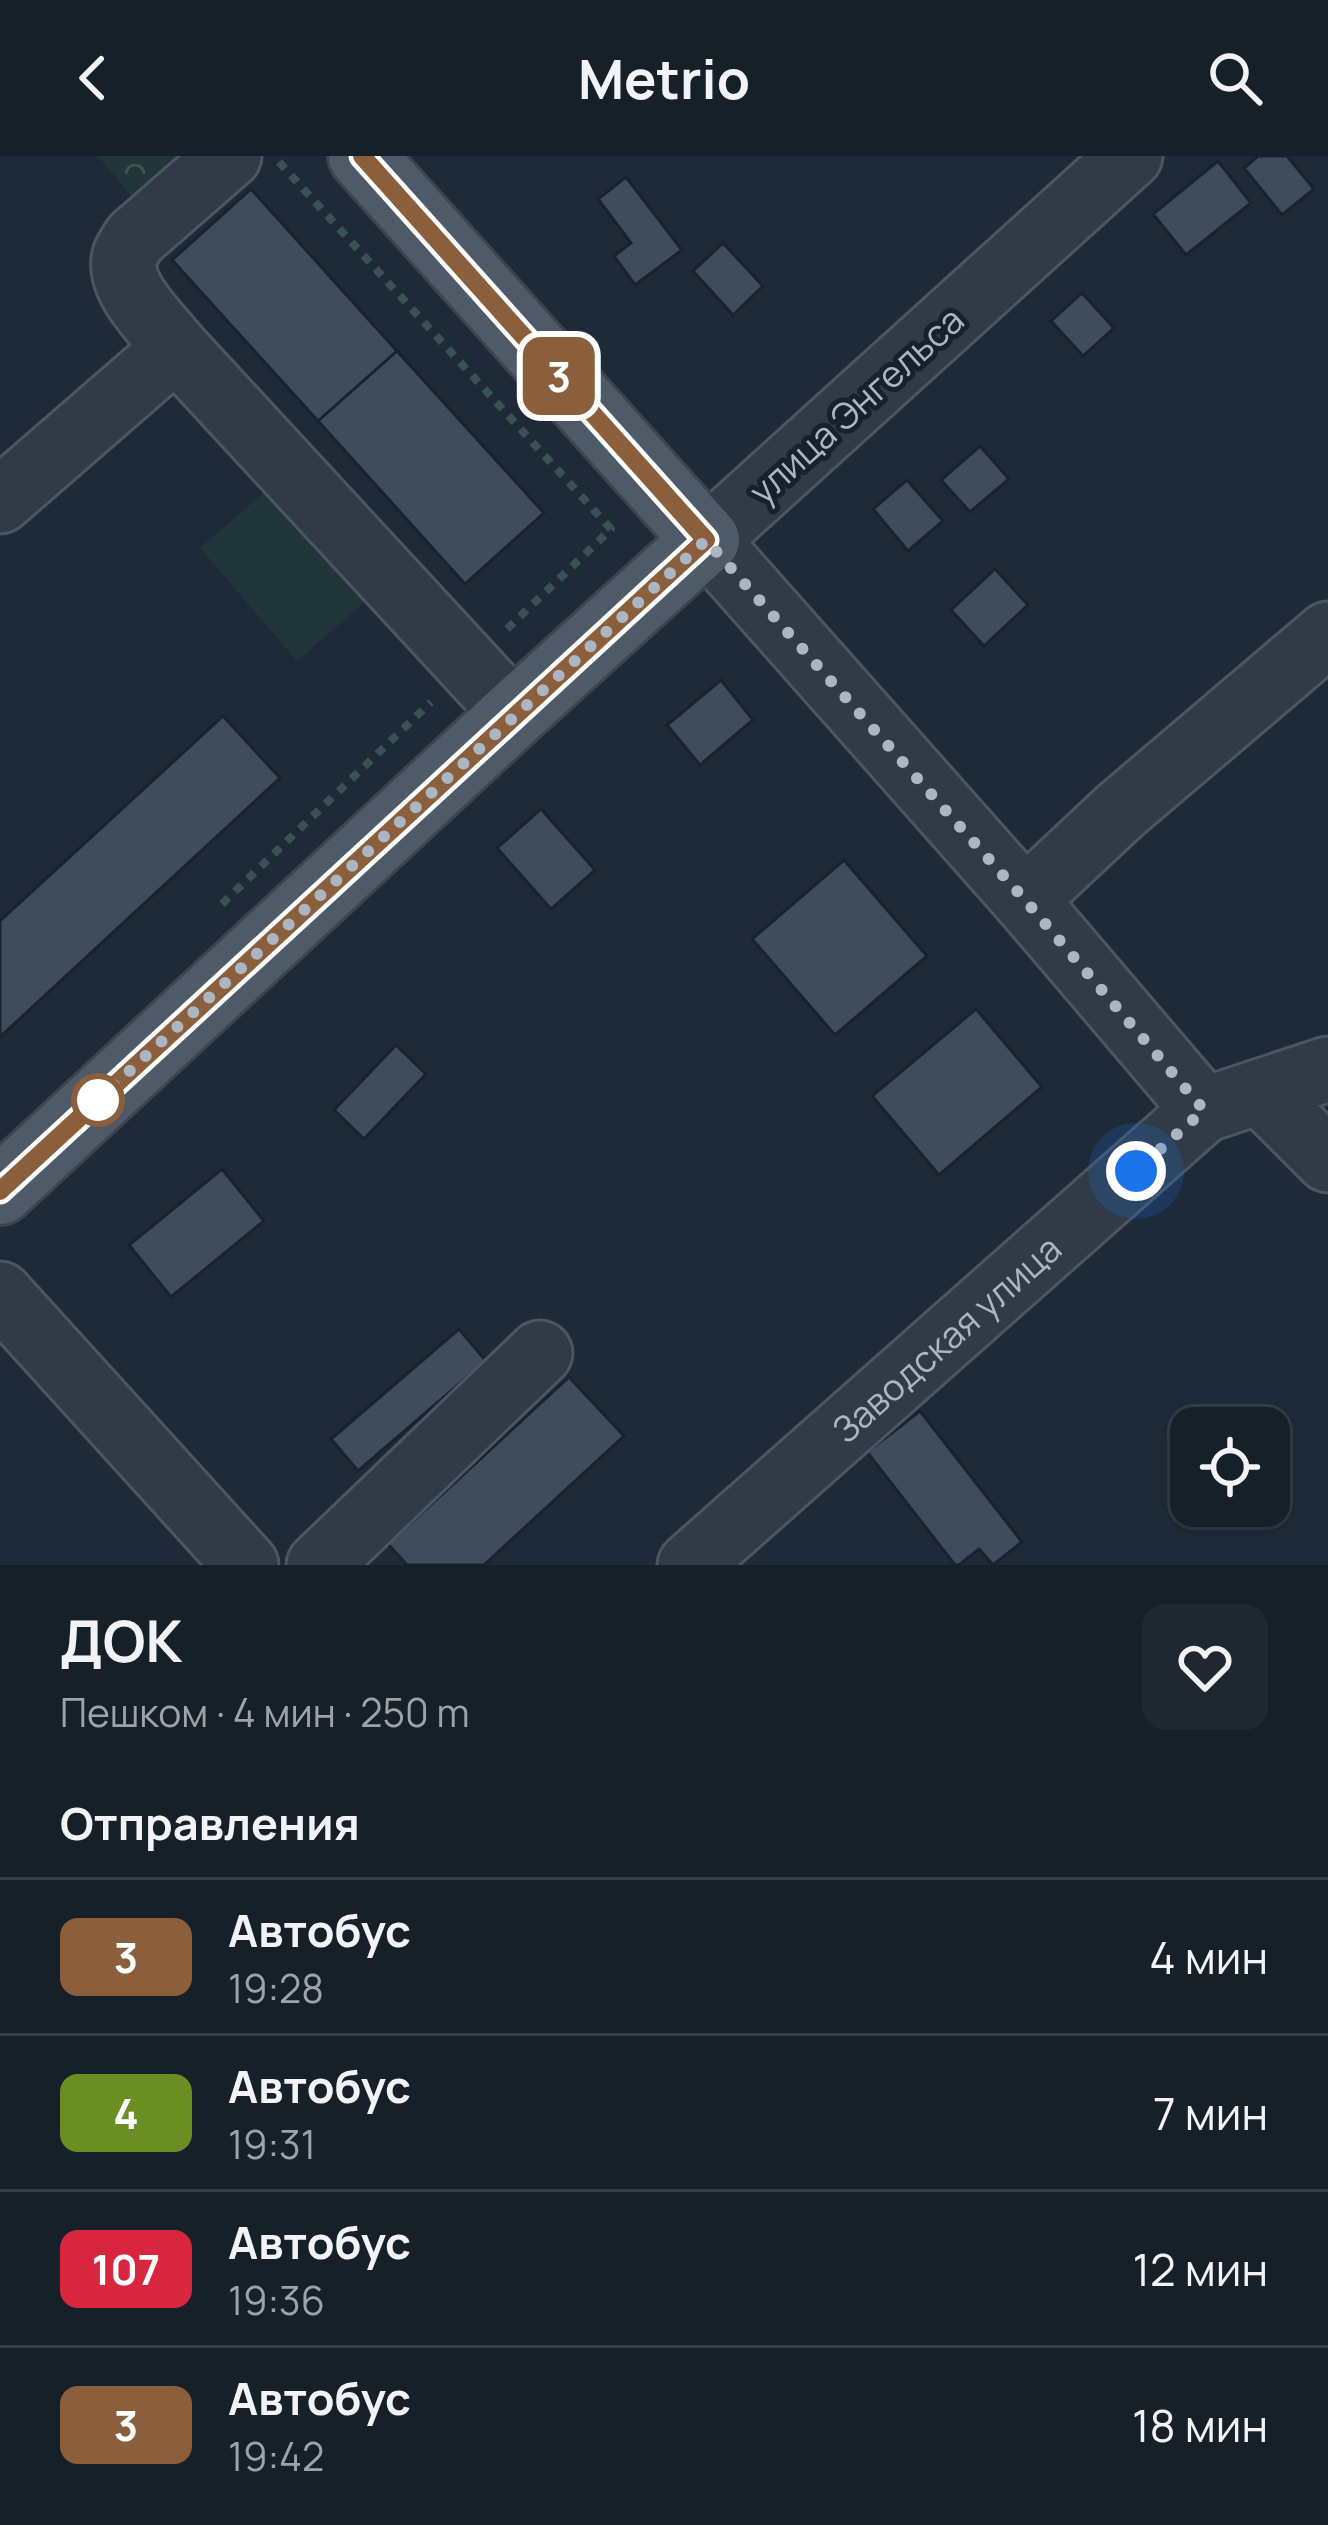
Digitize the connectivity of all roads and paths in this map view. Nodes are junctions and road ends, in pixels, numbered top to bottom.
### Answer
1 (229, 156) edge
2 (274, 156) edge
3 (362, 156) edge
4 (1130, 156) edge
5 (176, 348) junction
6 (0, 501) edge
7 (706, 540) junction
8 (1328, 634) edge
9 (468, 666) junction
10 (514, 714) junction
11 (1025, 900) junction
12 (217, 909) dead end
13 (1328, 1069) edge
14 (1233, 1102) junction
15 (1328, 1160) edge
16 (0, 1191) edge
17 (0, 1294) edge
18 (540, 1353) dead end
19 (246, 1565) edge
20 (320, 1565) edge
21 (690, 1565) edge

1 - 5 street
2 - 9 path
3 - 7 main road
4 - 7 street, улица Энгельса
5 - 6 street
5 - 9 street
7 - 10 main road, улица Энгельса
7 - 11 street
8 - 11 street
9 - 10 street
9 - 12 path
10 - 16 main road, улица Энгельса
11 - 14 street
13 - 14 street
14 - 15 street
14 - 21 street, Заводская улица
17 - 19 street
18 - 20 street

